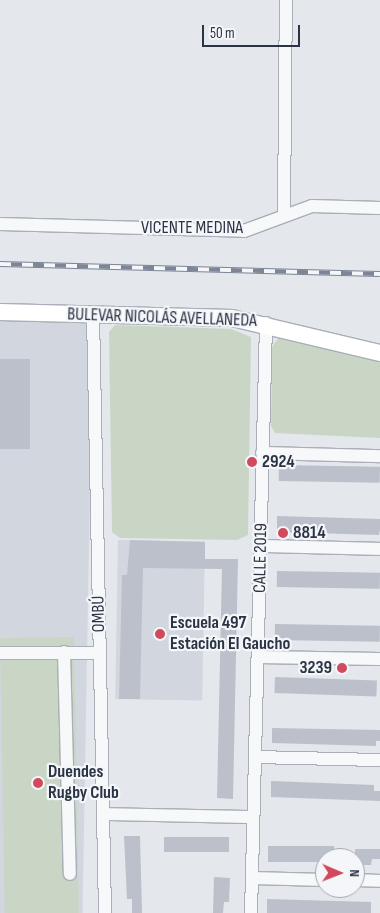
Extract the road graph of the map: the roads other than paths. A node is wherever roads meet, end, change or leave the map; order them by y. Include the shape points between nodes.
1 (286, 0) edge
2 (380, 208) edge
3 (284, 214) junction
4 (0, 224) edge
5 (0, 312) edge
6 (93, 314) junction
7 (266, 323) junction
8 (380, 353) edge
9 (262, 453) junction
10 (380, 456) edge
11 (261, 546) junction
12 (380, 549) edge
13 (0, 652) edge
14 (64, 652) junction
15 (100, 653) junction
16 (258, 657) junction
17 (380, 659) edge
18 (255, 757) junction
19 (380, 760) edge
20 (104, 814) junction
21 (254, 817) junction
22 (70, 874) dead end
23 (252, 878) junction
24 (315, 880) edge
25 (365, 880) edge
26 (380, 880) edge
27 (105, 913) edge
28 (251, 913) edge

1 - 3 street
2 - 3 street, VICENTE MEDINA via 312,206
3 - 4 street, VICENTE MEDINA via 244,231
5 - 6 main road, BULEVAR NICOLÁS AVELLANEDA
6 - 7 main road, BULEVAR NICOLÁS AVELLANEDA
6 - 15 street, OMBÚ
7 - 8 main road, BULEVAR NICOLÁS AVELLANEDA
7 - 9 street, CALLE 2019
9 - 10 street
9 - 11 street, CALLE 2019
11 - 12 street
11 - 16 street, CALLE 2019
13 - 14 street
14 - 15 street
14 - 22 street
15 - 20 street, OMBÚ
16 - 17 street
16 - 18 street, CALLE 2019
18 - 19 street
18 - 21 street, CALLE 2019
20 - 21 street
20 - 27 street, OMBÚ
21 - 23 street, CALLE 2019
23 - 24 street
23 - 28 street, CALLE 2019
25 - 26 street

